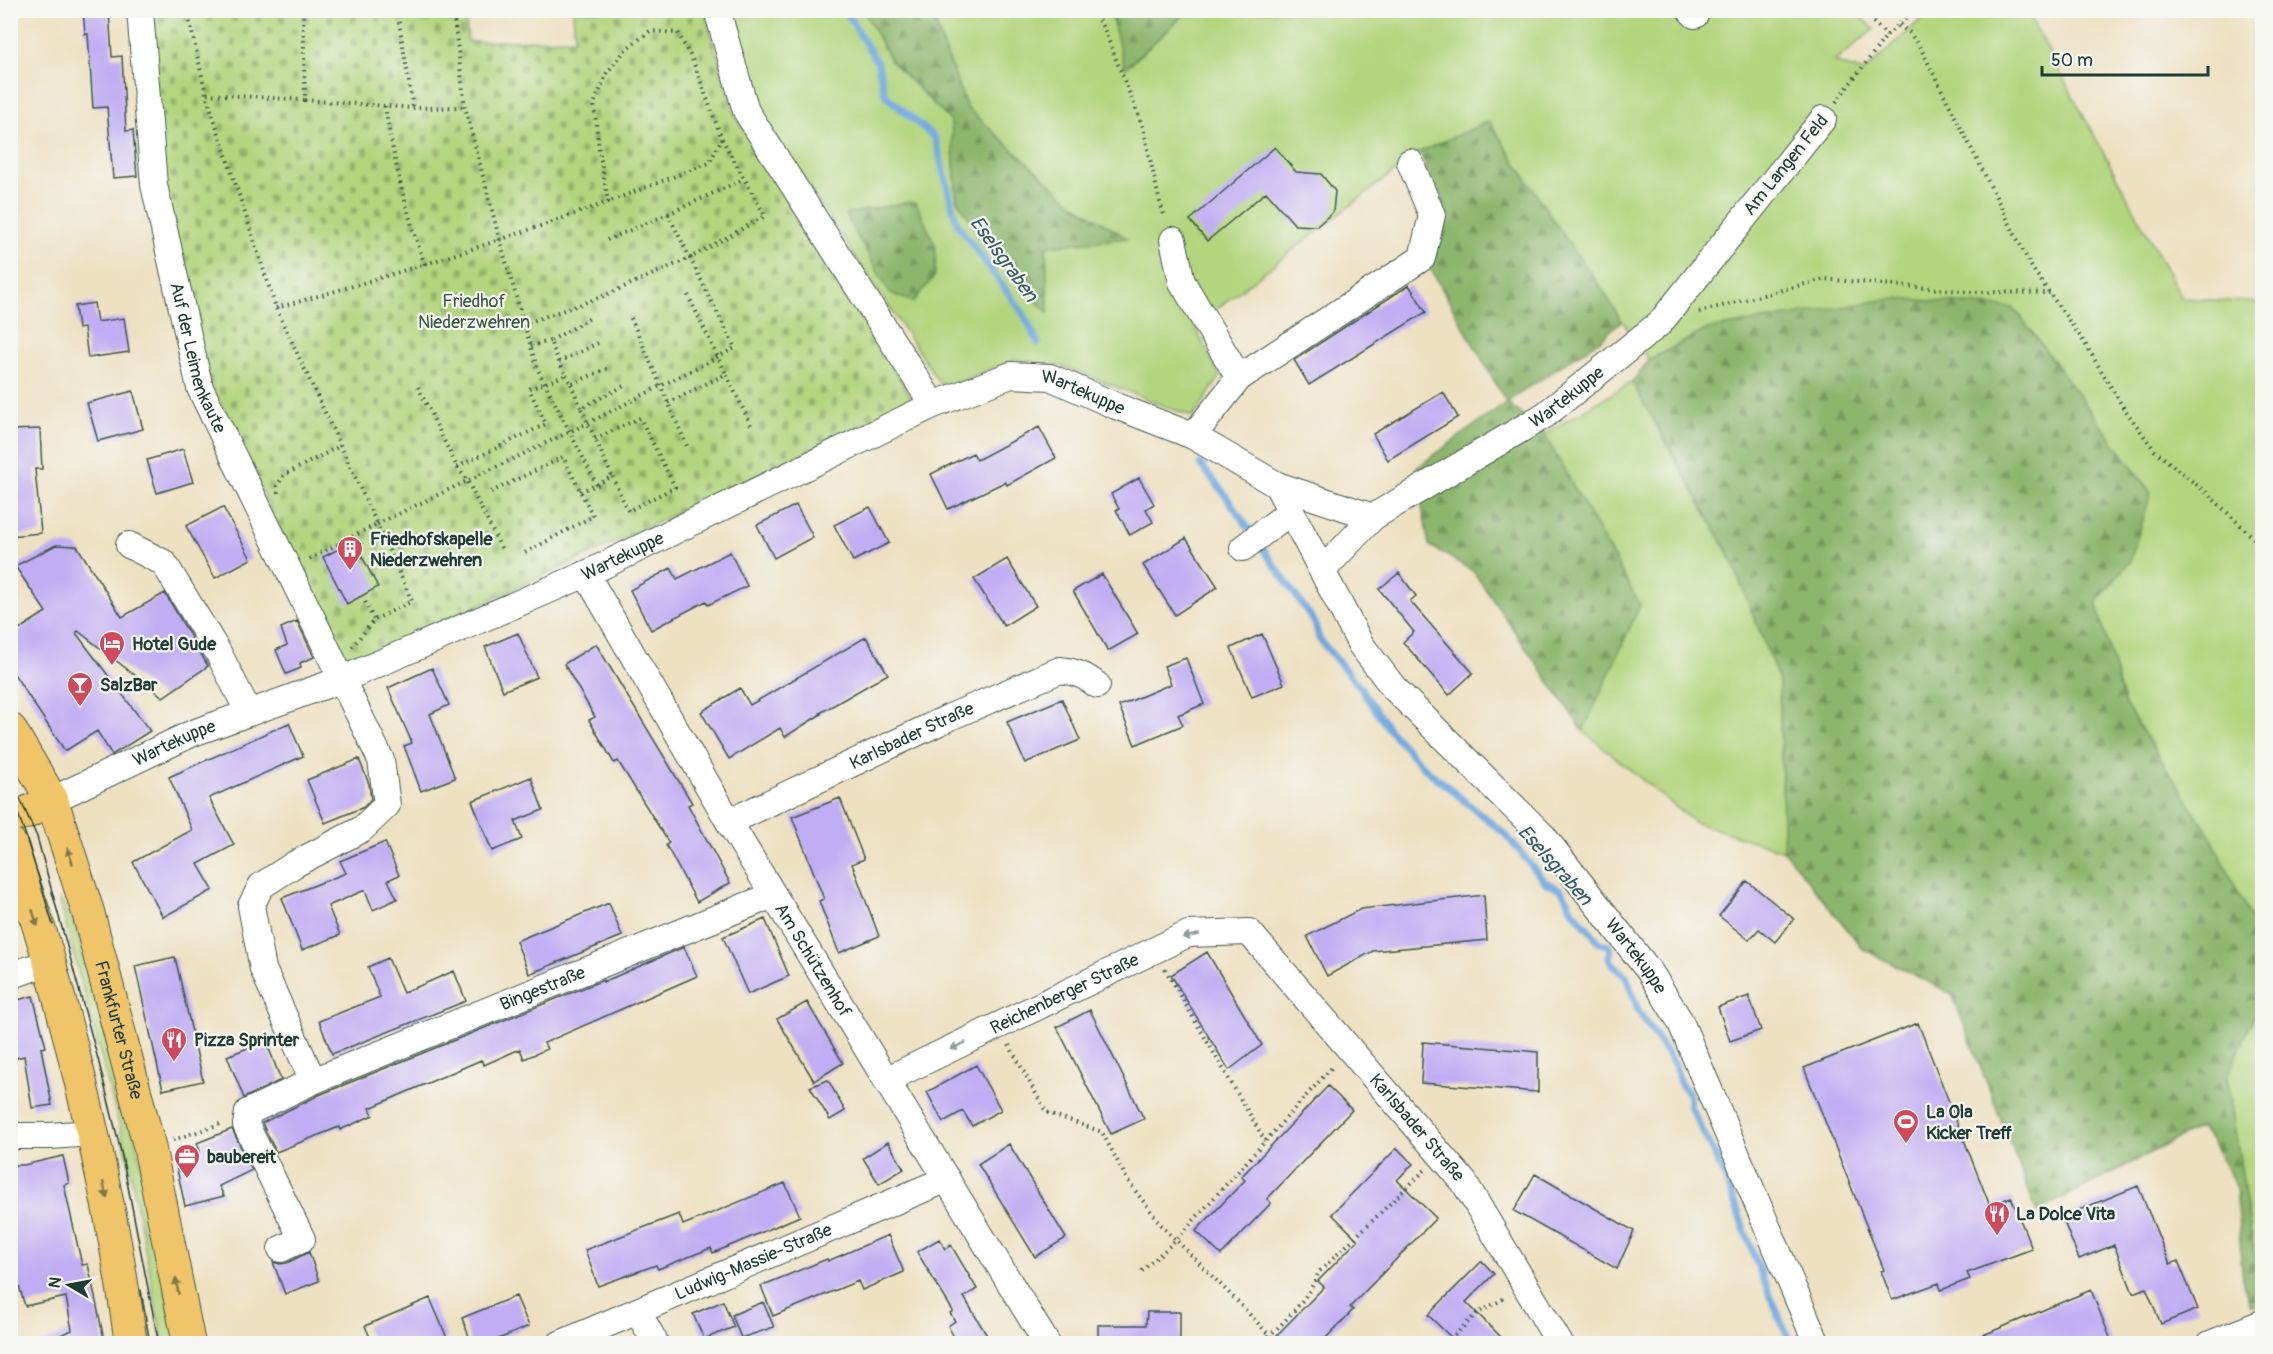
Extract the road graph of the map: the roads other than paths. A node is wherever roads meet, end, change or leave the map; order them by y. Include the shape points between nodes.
1 (140, 10) edge
2 (717, 10) edge
3 (1823, 119) road end
4 (1410, 162) dead end
5 (1173, 240) road end
6 (1660, 323) joint
7 (1239, 378) junction
8 (933, 405) junction
9 (1193, 436) junction
10 (1277, 485) junction
11 (1291, 511) junction
12 (1373, 517) junction
13 (1252, 541) dead end
14 (129, 545) dead end
15 (1323, 570) junction
16 (586, 574) junction
17 (343, 679) junction
18 (1097, 685) dead end
19 (249, 713) junction
20 (10, 729) edge
21 (52, 800) junction
22 (10, 815) edge
23 (729, 822) junction
24 (10, 843) edge
25 (773, 895) junction
26 (1249, 932) joint
27 (49, 962) junction
28 (10, 976) edge
29 (888, 1080) junction
30 (313, 1081) junction
31 (92, 1133) junction
32 (10, 1136) edge
33 (947, 1179) junction
34 (281, 1249) dead end
35 (638, 1312) junction
36 (2262, 1323) edge
37 (131, 1344) edge
38 (189, 1344) edge
39 (560, 1344) edge
40 (656, 1344) edge
41 (1047, 1344) edge
42 (1560, 1344) edge
43 (1816, 1344) edge
44 (2210, 1344) edge

1 - 17 street, Auf der Leimenkaute via 154,185 200,388 300,559
2 - 8 street via 746,111
3 - 6 street, Am Langen Feld
4 - 7 street via 1432,215 1422,258
5 - 7 street via 1182,282
6 - 12 street, Wartekuppe via 1545,415
7 - 9 street
8 - 9 street, Wartekuppe via 1011,375 1050,377
8 - 16 street, Wartekuppe
9 - 10 street, Wartekuppe
10 - 11 street, Wartekuppe
10 - 12 street, Wartekuppe
11 - 13 street
11 - 15 street, Wartekuppe
12 - 15 street, Wartekuppe
14 - 19 street via 165,563
15 - 43 street, Wartekuppe via 1361,645 1394,688 1543,836 1650,972 1680,1021
16 - 17 street, Wartekuppe
16 - 23 street, Am Schützenhof
17 - 19 street, Wartekuppe
17 - 30 street, Auf der Leimenkaute via 381,760 387,805 362,829 261,886 250,906 263,969
18 - 23 street, Karlsbader Straße via 1085,675 1059,670
19 - 21 street, Wartekuppe via 193,733
20 - 21 main road, Frankfurter Straße
21 - 22 main road via 26,813
38 -> 21 main road, Frankfurter Straße via 149,1145 88,912
23 - 25 street, Am Schützenhof
24 -> 27 main road
25 - 29 street, Am Schützenhof
25 - 30 street, Bingestraße
26 -> 29 street, Reichenberger Straße via 1188,934
26 - 42 street, Karlsbader Straße via 1464,1182
27 - 28 street
27 - 31 main road
29 - 33 street, Am Schützenhof
30 - 34 street, Bingestraße via 248,1112 246,1125 302,1239
31 - 32 street
31 -> 37 main road via 111,1212
33 - 35 street, Ludwig-Massie-Straße
33 - 41 street, Am Schützenhof
35 - 39 street, Ludwig-Massie-Straße
35 - 40 street
36 - 44 street

